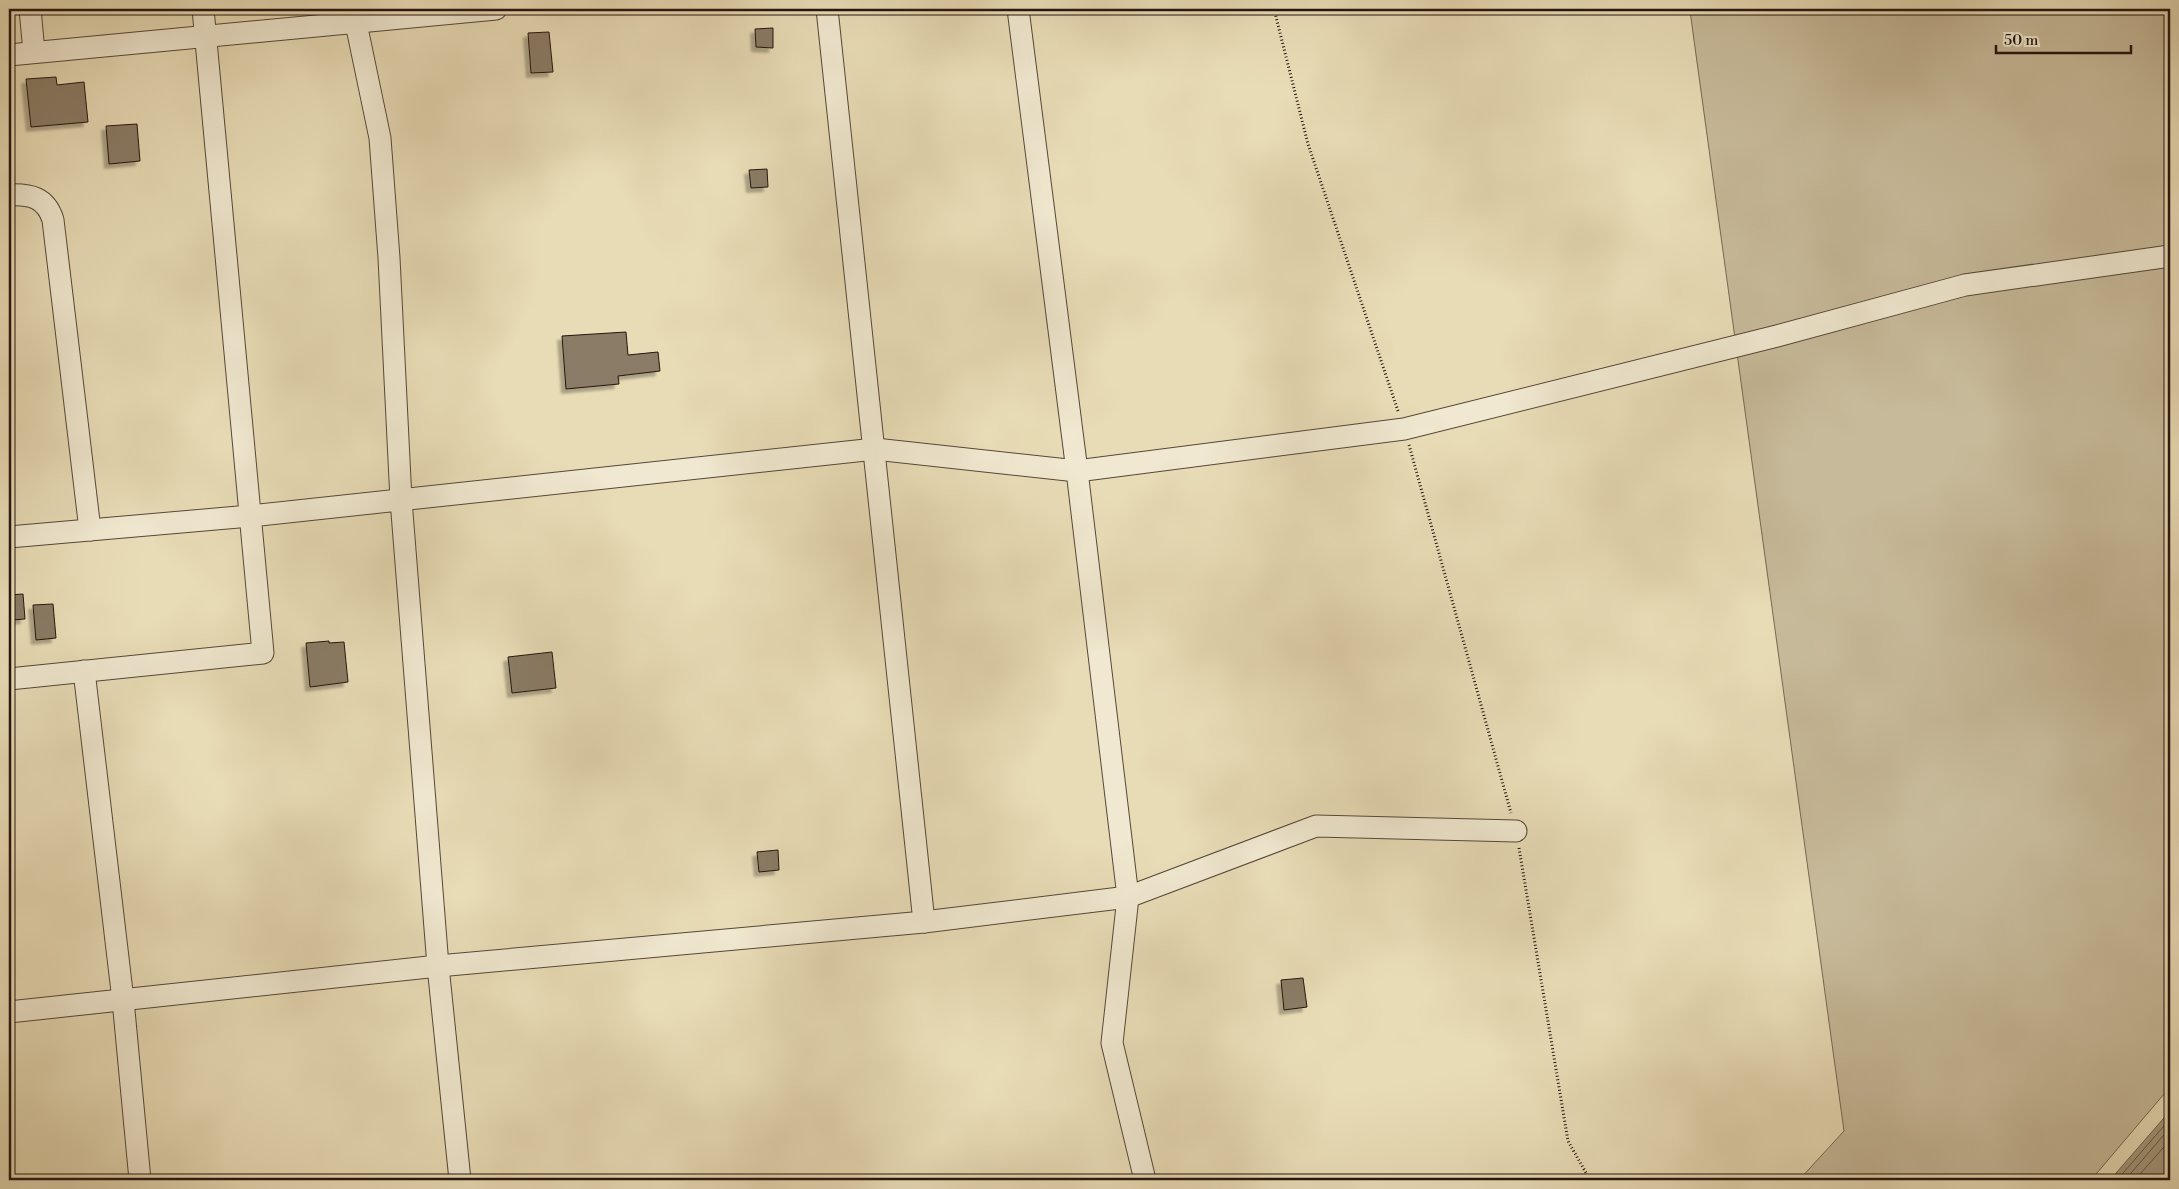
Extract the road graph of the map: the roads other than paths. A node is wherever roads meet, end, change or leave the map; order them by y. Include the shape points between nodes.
1 (30, 9) edge
2 (203, 9) edge
3 (496, 9) edge
4 (826, 9) edge
5 (1018, 9) edge
6 (354, 15) edge
7 (205, 36) junction
8 (34, 52) junction
9 (9, 55) edge
10 (9, 195) edge
11 (2170, 256) edge
12 (874, 448) junction
13 (1077, 471) junction
14 (401, 500) junction
15 (250, 516) junction
16 (90, 530) junction
17 (9, 537) edge
18 (84, 671) junction
19 (9, 679) edge
20 (1516, 831) road end
21 (1128, 897) junction
22 (924, 922) junction
23 (438, 966) junction
24 (123, 1000) junction
25 (9, 1012) edge
26 (140, 1180) edge
27 (460, 1180) edge
28 (1144, 1180) edge

1 - 8 street
2 - 7 street
3 - 6 street
4 - 12 street
5 - 13 street
6 - 7 street
6 - 14 street via 380,138
7 - 8 street
7 - 15 street
8 - 9 street
10 - 16 street via 37,198 48,208 53,220
11 - 13 street via 1965,285 1404,429
12 - 13 street
12 - 14 street
12 - 22 street
13 - 21 street
14 - 15 street
14 - 23 street
15 - 16 street
15 - 18 street via 263,653
16 - 17 street
18 - 19 street
18 - 24 street
20 - 21 street via 1316,826
21 - 22 street
21 - 28 street via 1112,1043
22 - 23 street
23 - 24 street
23 - 27 street
24 - 25 street
24 - 26 street

